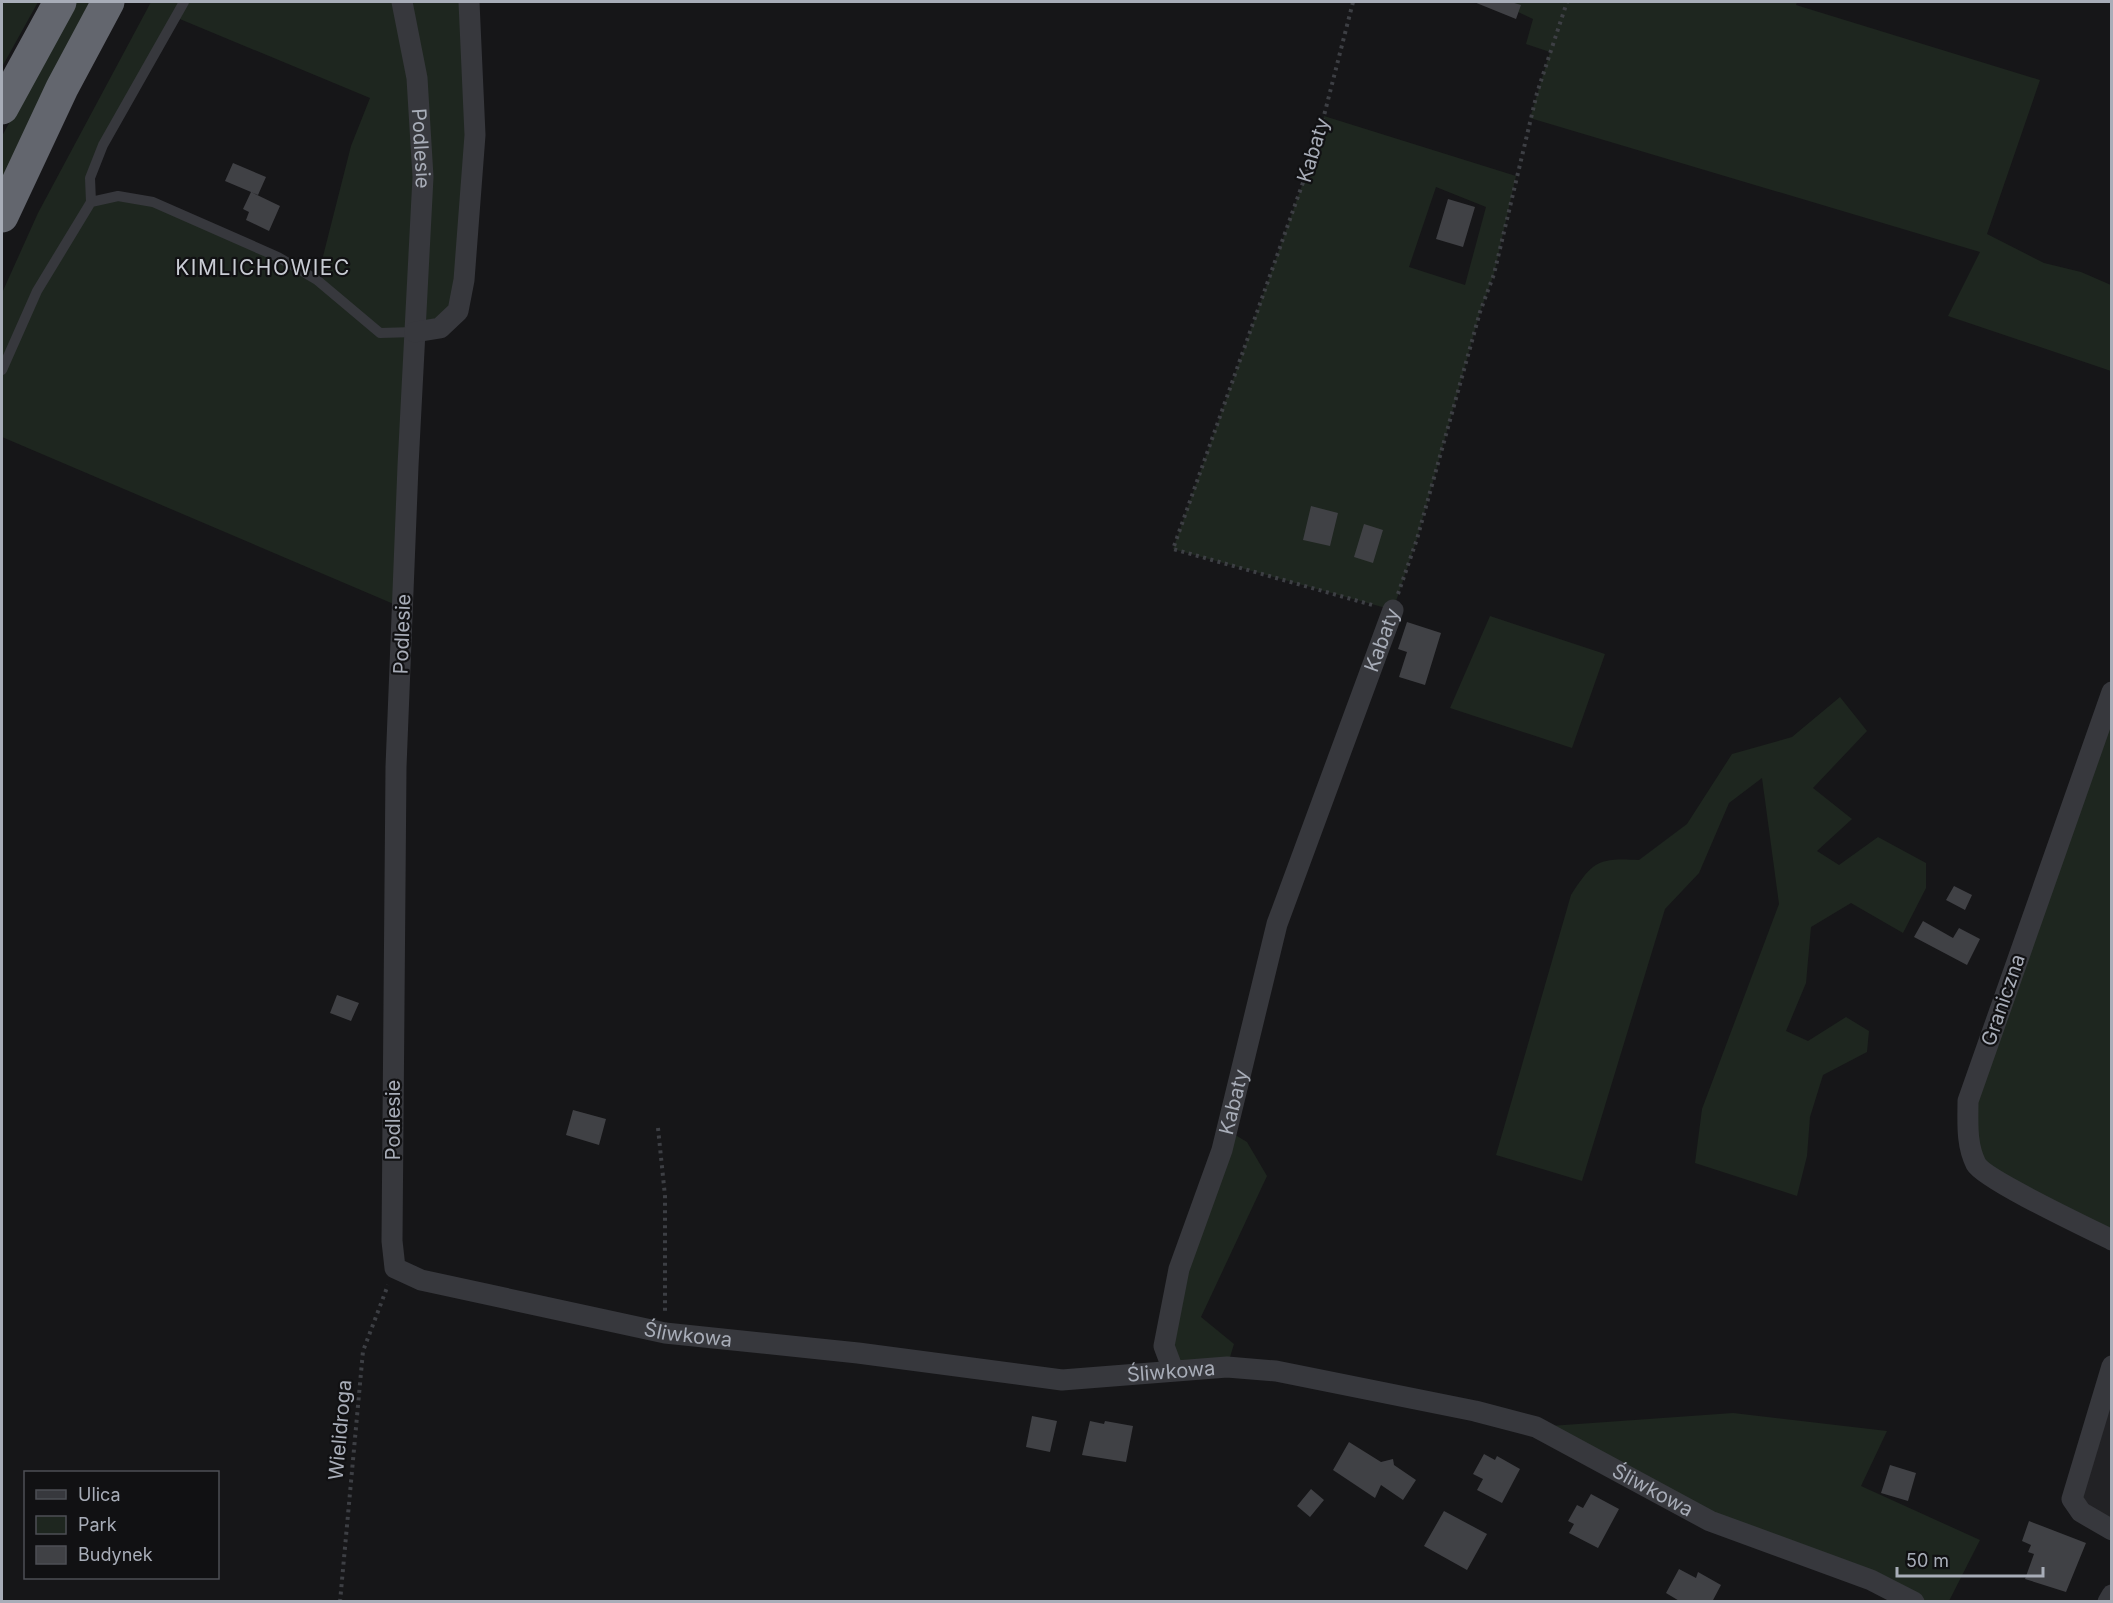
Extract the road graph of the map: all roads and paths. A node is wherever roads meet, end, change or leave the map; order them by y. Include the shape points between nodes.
1 (60, 2) edge
2 (108, 2) edge
3 (184, 2) edge
4 (402, 2) edge
5 (469, 2) edge
6 (1353, 2) edge
7 (1567, 2) edge
8 (2, 108) edge
9 (91, 202) junction
10 (2, 216) edge
11 (415, 332) junction
12 (2, 370) edge
13 (1393, 610) junction
14 (2112, 692) edge
15 (658, 1128) dead end
16 (2112, 1240) edge
17 (395, 1268) junction
18 (665, 1333) junction
19 (2112, 1366) edge
20 (1173, 1370) junction
21 (2112, 1530) edge
22 (2112, 1595) edge
23 (340, 1602) edge
24 (1914, 1602) edge
25 (2108, 1602) edge

1 - 8 highway
2 - 10 highway via 62,88
3 - 9 lane via 103,145 90,178
4 - 11 street, Podlesie via 417,78 423,177
5 - 11 street via 475,135 464,280 458,311 440,328
6 - 13 path, Kabaty via 1317,143 1173,549
7 - 13 path via 1535,101 1494,274
9 - 11 lane via 118,196 153,201 278,257 317,280 380,333
9 - 12 lane via 37,291
11 - 17 street, Podlesie via 396,767 392,1230
13 - 20 street, Kabaty via 1276,924 1222,1150 1179,1269 1164,1346
14 - 16 street, Graniczna via 1968,1101 1968,1138 1977,1166 2007,1186
15 - 18 path via 665,1196
17 - 18 street, Śliwkowa via 421,1280
17 - 23 path, Wielidroga via 363,1351
18 - 20 street, Śliwkowa via 1062,1380
19 - 21 street via 2072,1499 2080,1512
20 - 24 street, Śliwkowa via 1227,1367 1276,1371 1536,1427 1710,1521 1871,1580
22 - 25 street

